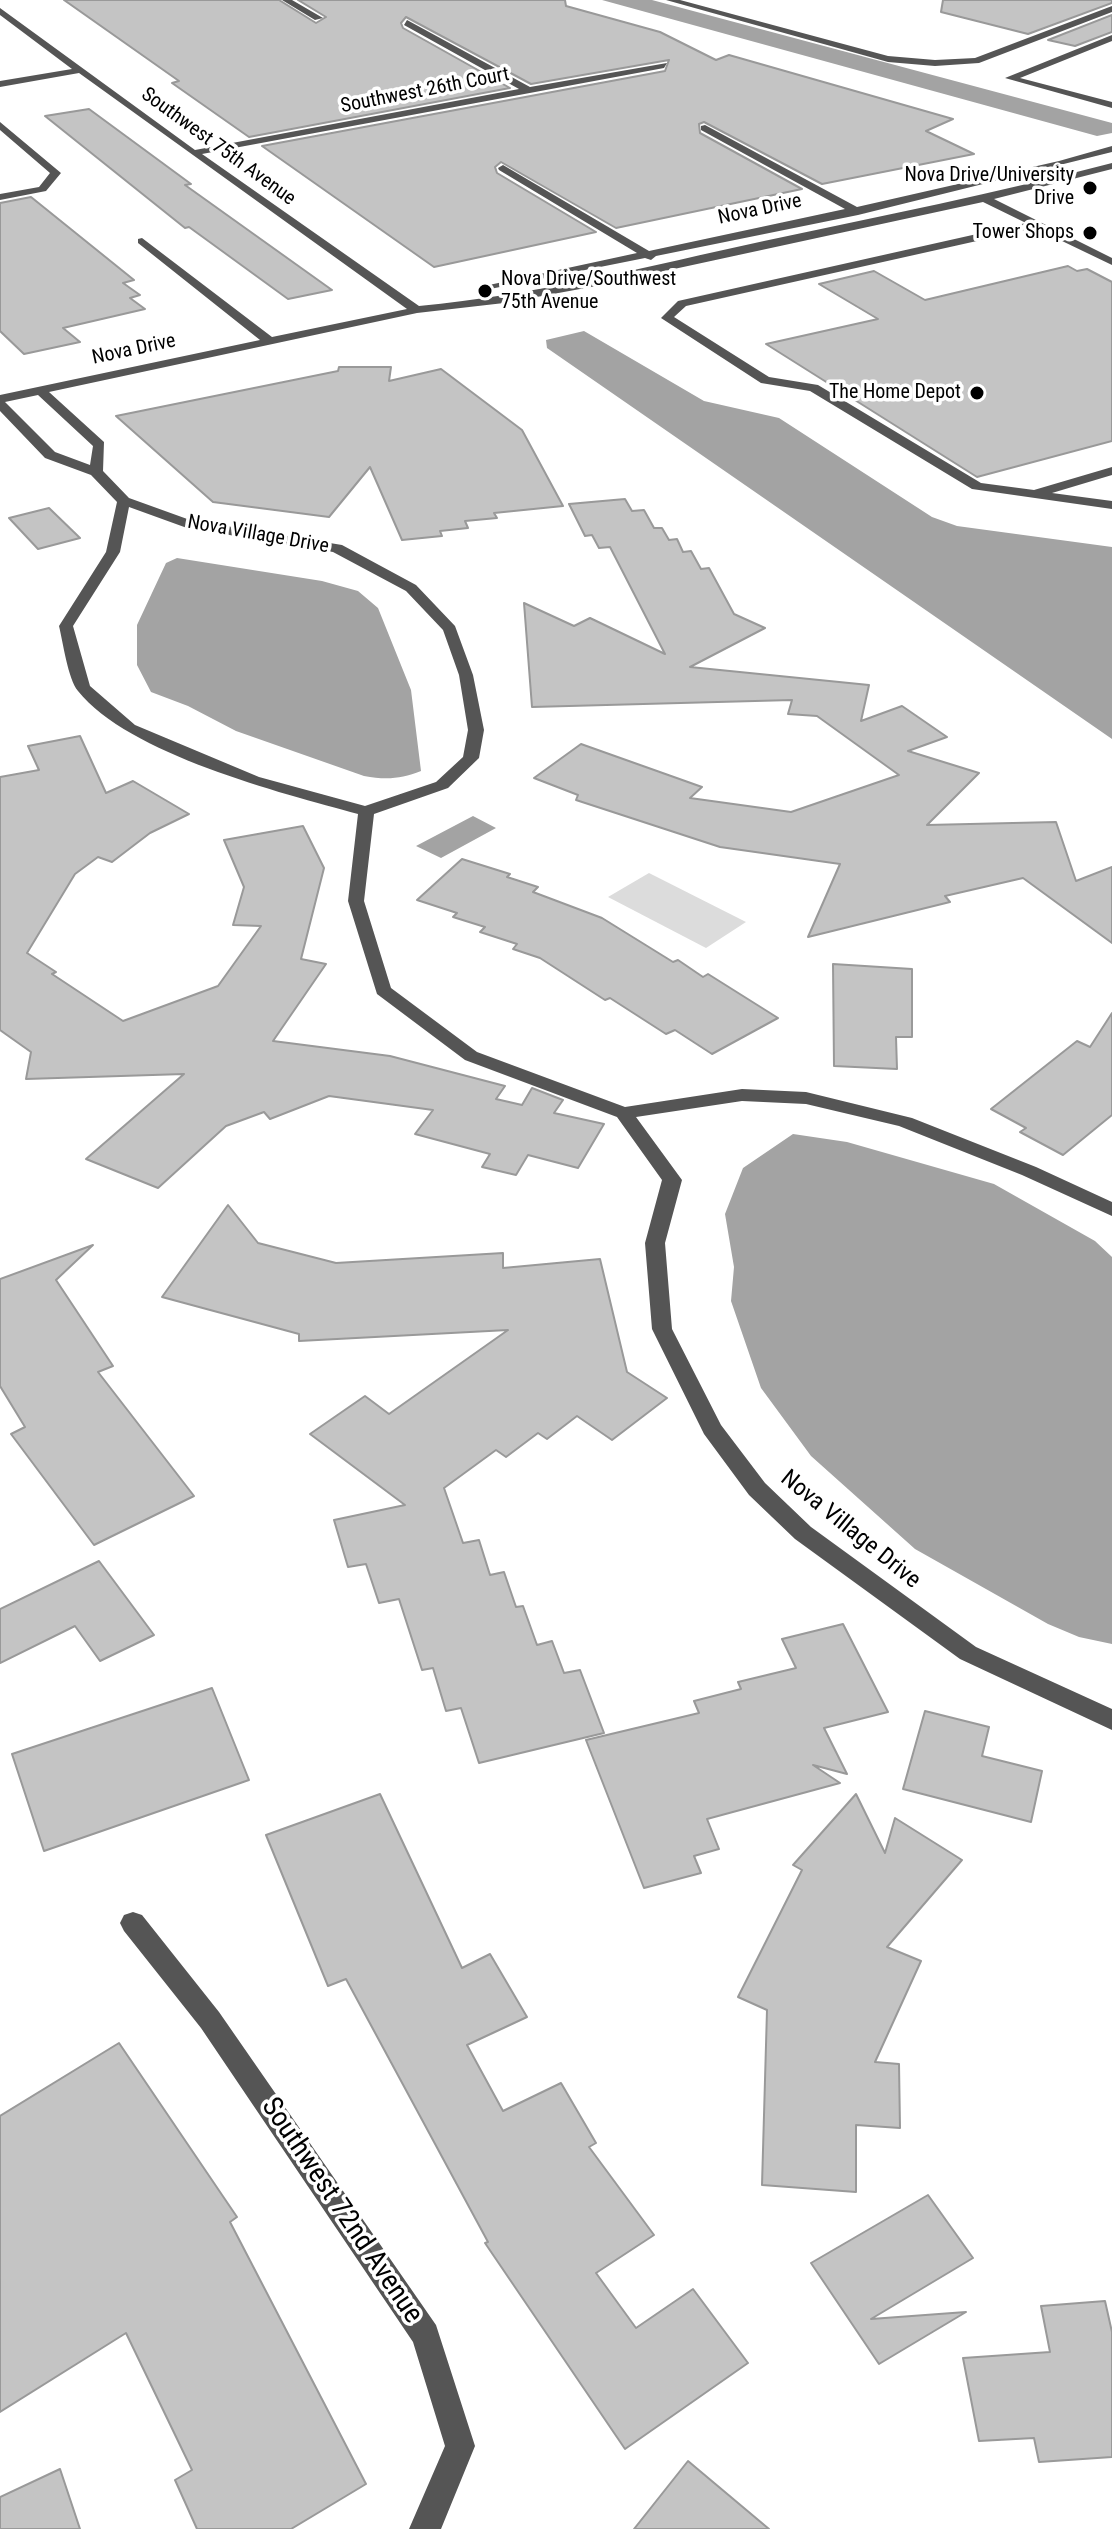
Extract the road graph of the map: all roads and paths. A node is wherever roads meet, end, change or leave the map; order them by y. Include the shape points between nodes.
1 (286, 0) edge
2 (670, 0) edge
3 (1112, 9) edge
4 (0, 11) edge
5 (318, 18) dead end
6 (407, 23) dead end
7 (1112, 38) edge
8 (664, 65) dead end
9 (81, 70) junction
10 (0, 84) edge
11 (528, 90) junction
12 (1112, 92) edge
13 (1093, 100) junction
14 (1112, 105) edge
15 (0, 125) edge
16 (705, 128) dead end
17 (1112, 149) edge
18 (193, 153) junction
19 (1061, 164) junction
20 (1112, 166) edge
21 (503, 168) dead end
22 (0, 197) edge
23 (984, 198) junction
24 (854, 210) junction
25 (913, 213) junction
26 (1019, 216) junction
27 (876, 221) junction
28 (1036, 224) junction
29 (142, 241) dead end
30 (1112, 250) edge
31 (1096, 254) junction
32 (647, 255) junction
33 (1112, 262) edge
34 (666, 266) junction
35 (417, 310) junction
36 (269, 341) junction
37 (40, 390) junction
38 (0, 401) edge
39 (1112, 471) edge
40 (96, 472) junction
41 (1031, 494) junction
42 (124, 501) junction
43 (1112, 505) edge
44 (366, 811) junction
45 (624, 1113) junction
46 (1112, 1210) edge
47 (1112, 1720) edge
48 (133, 1923) dead end
49 (425, 2529) edge

1 - 5 street
2 - 3 street via 888,59 935,63 976,61
4 - 9 street, Southwest 75th Avenue
6 - 11 street
7 - 13 street via 1010,78
8 - 11 street, Southwest 26th Court
9 - 10 street
9 - 18 street, Southwest 75th Avenue
11 - 18 street, Southwest 26th Court
12 - 13 street
13 - 14 street
15 - 22 street via 56,173 42,189
16 - 24 street
17 - 19 street, Nova Drive
18 - 35 street, Southwest 75th Avenue
19 - 23 street via 1005,183
19 - 24 street, Nova Drive
20 - 23 street, Nova Drive
21 - 32 street
23 - 25 street, Nova Drive
23 - 26 street
24 - 27 street
24 - 32 street, Nova Drive
25 - 26 street via 984,211
25 - 27 street, Nova Drive
26 - 28 street
27 - 34 street, Nova Drive
28 - 31 street
28 - 41 street via 682,303 667,318 765,380 814,388 977,486
29 - 36 street
30 - 31 street
31 - 33 street
32 - 34 street
32 - 35 street, Nova Drive via 449,296
34 - 35 street, Nova Drive via 464,306
35 - 36 street, Nova Drive
36 - 37 street, Nova Drive
37 - 38 street, Nova Drive
37 - 40 street via 99,445
38 - 40 street, Nova Village Drive via 50,455
39 - 41 street
40 - 42 street, Nova Village Drive
41 - 43 street
42 - 44 street via 113,552 66,626 83,688 130,728 253,780
42 - 44 street, Nova Village Drive via 187,524 337,548 411,588 450,629 466,675 476,730 471,758 442,785
44 - 45 street via 356,901 383,990 471,1056
45 - 46 street via 742,1095 806,1098 905,1122
45 - 47 street, Nova Village Drive via 672,1180 655,1243 662,1329 712,1429 757,1489 803,1533 968,1653
48 - 49 street, Southwest 72nd Avenue via 210,2020 426,2335 460,2446

